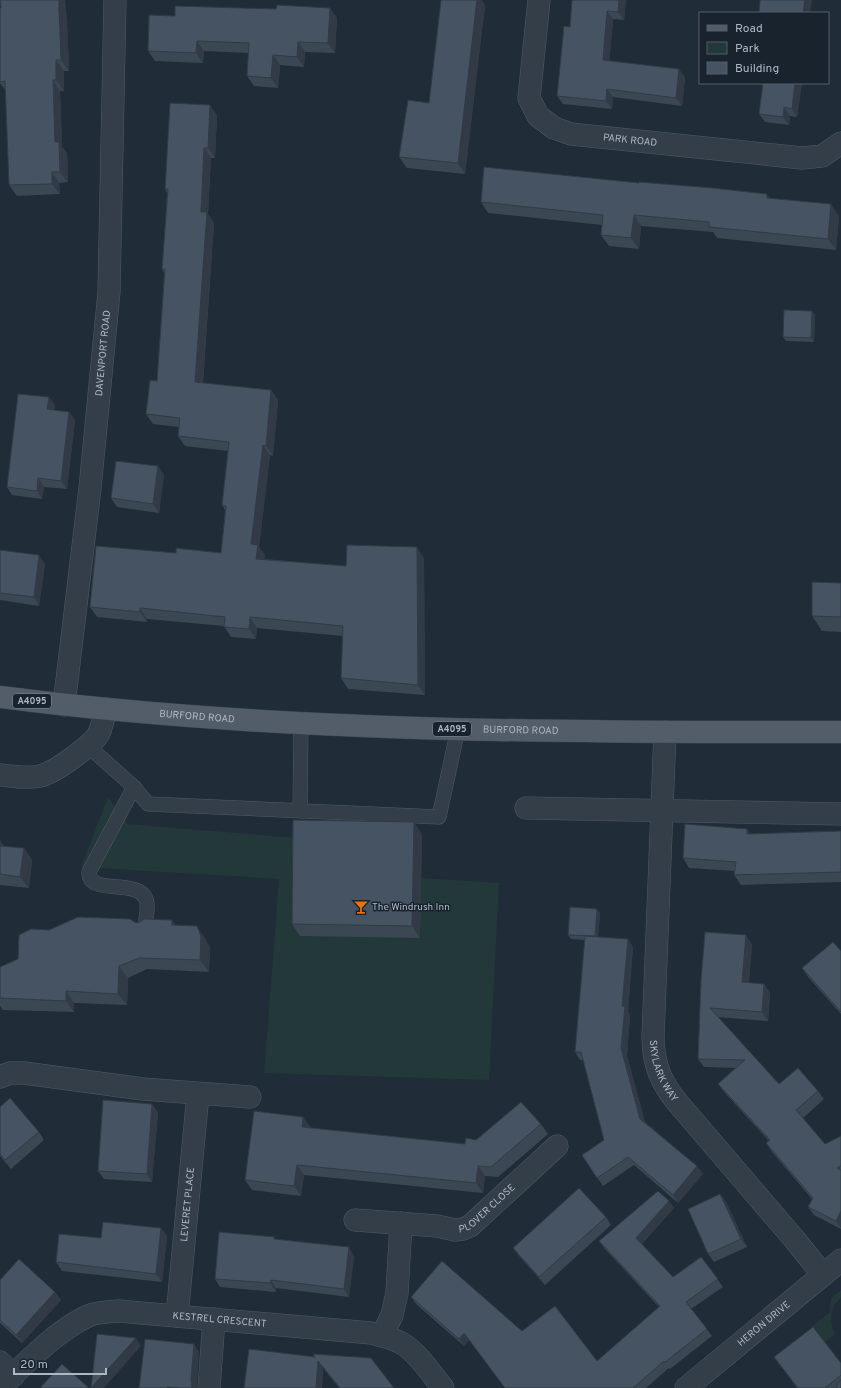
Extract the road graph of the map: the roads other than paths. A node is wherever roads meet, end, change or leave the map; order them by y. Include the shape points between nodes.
1 (115, 0) edge
2 (539, 0) edge
3 (841, 143) edge
4 (0, 697) edge
5 (64, 705) junction
6 (106, 709) junction
7 (301, 724) junction
8 (458, 729) junction
9 (665, 732) junction
10 (841, 732) edge
11 (88, 746) junction
12 (0, 775) edge
13 (134, 787) junction
14 (526, 808) dead end
15 (300, 811) junction
16 (663, 812) junction
17 (841, 814) edge
18 (145, 926) edge
19 (0, 1077) edge
20 (198, 1094) junction
21 (250, 1097) dead end
22 (557, 1146) dead end
23 (354, 1220) dead end
24 (400, 1223) junction
25 (841, 1260) edge
26 (823, 1275) junction
27 (177, 1316) junction
28 (214, 1319) junction
29 (382, 1336) junction
30 (4, 1375) edge
31 (209, 1388) edge
32 (443, 1388) edge
33 (686, 1388) edge

1 - 5 street, DAVENPORT ROAD via 110,292
2 - 3 street, PARK ROAD via 529,98 538,116 554,128 571,134 802,158 822,156
4 - 5 main road, BURFORD ROAD / A4095
5 - 6 main road, BURFORD ROAD / A4095
6 - 7 main road, BURFORD ROAD / A4095
6 - 11 street via 99,734
7 - 8 main road, BURFORD ROAD / A4095
7 - 15 lane
8 - 9 main road, BURFORD ROAD / A4095
8 - 15 lane via 439,817
9 - 10 main road, BURFORD ROAD / A4095
9 - 16 street, SKYLARK WAY
11 - 12 street via 56,769 41,776 25,778
11 - 13 lane
13 - 15 lane via 148,804
13 - 18 lane via 89,876 100,885 133,889 143,895 147,903
14 - 16 street
16 - 17 street
16 - 26 street, SKYLARK WAY via 653,1036 657,1069 677,1102
19 - 20 street via 10,1073 24,1074
20 - 21 street
20 - 27 street, LEVERET PLACE
22 - 24 street, PLOVER CLOSE via 464,1230
23 - 24 street, PLOVER CLOSE
24 - 29 street via 396,1298 392,1315
25 - 26 street, HERON DRIVE
26 - 33 street, HERON DRIVE
27 - 28 street, KESTREL CRESCENT
27 - 30 street, KESTREL CRESCENT via 118,1311 88,1315
28 - 29 street, KESTREL CRESCENT via 357,1331
28 - 31 street
29 - 32 street, KESTREL CRESCENT via 405,1345

